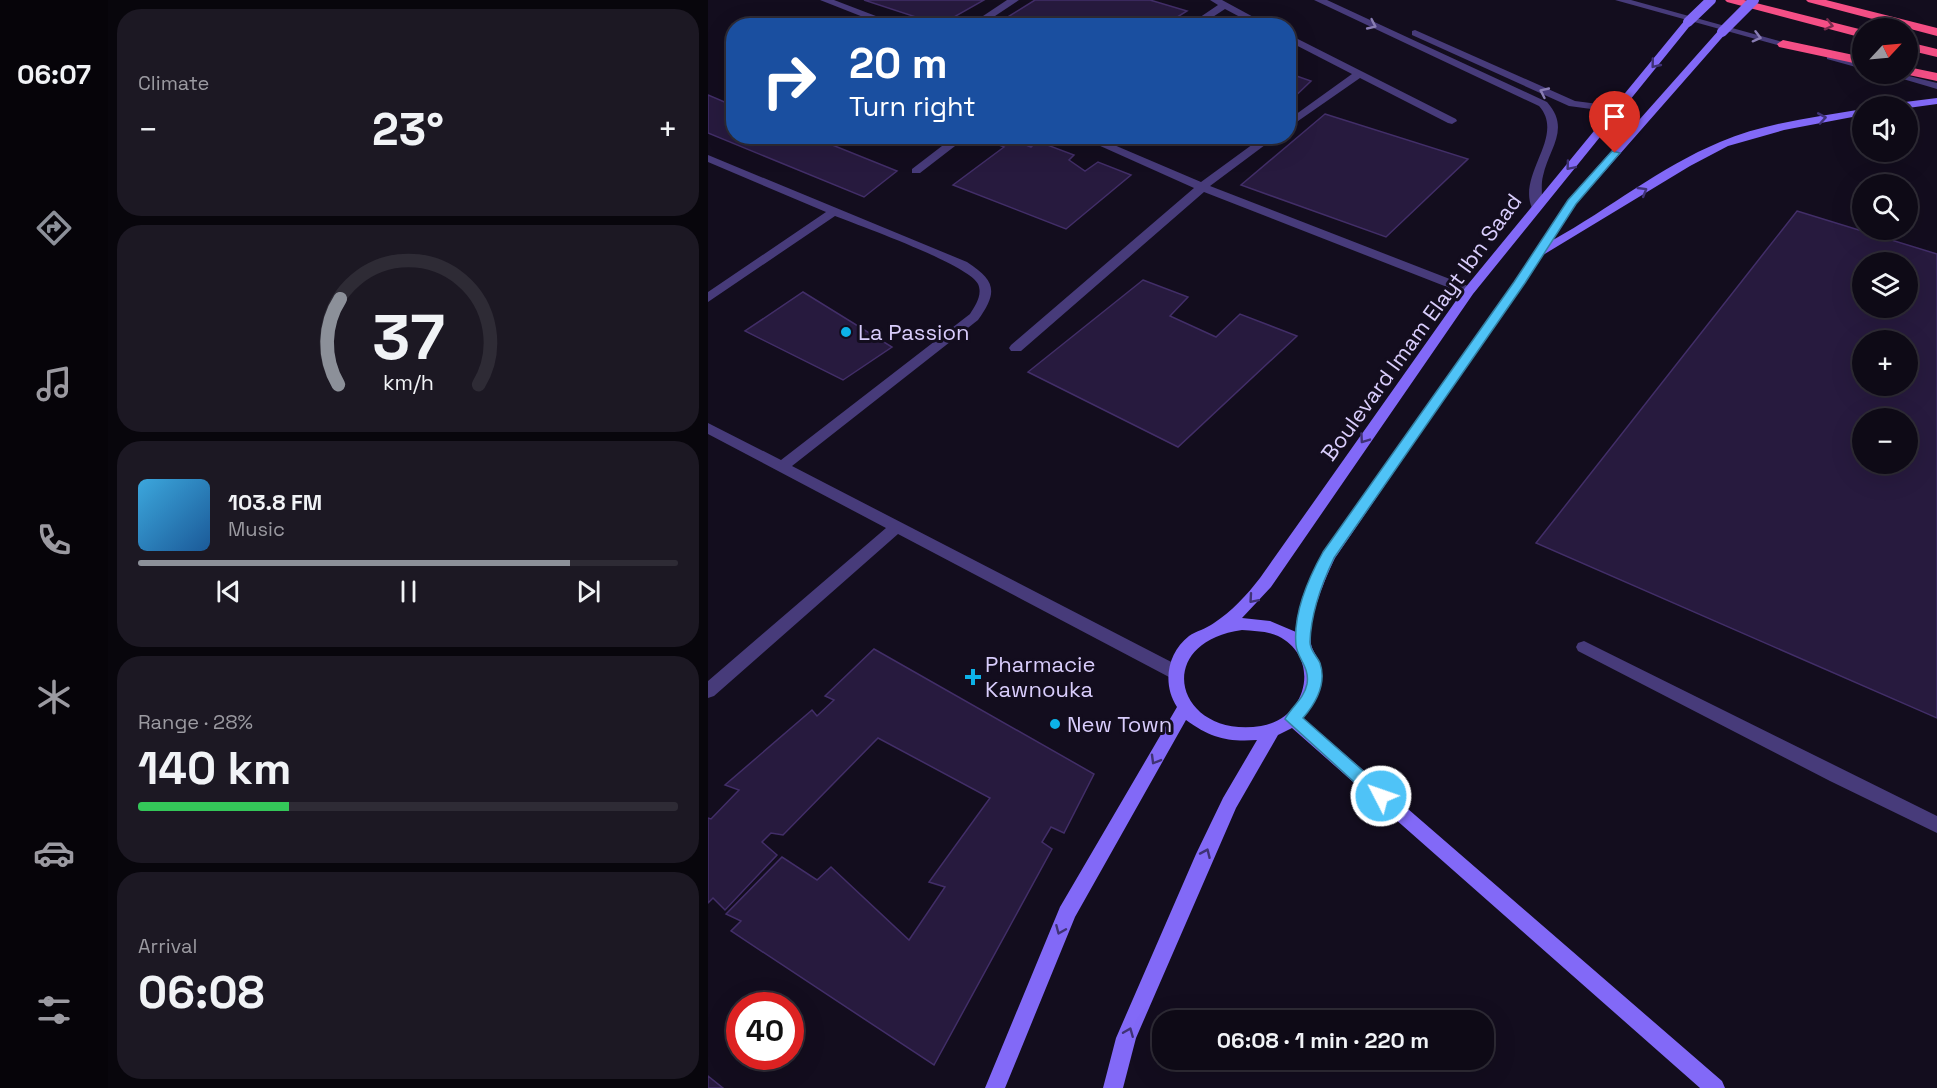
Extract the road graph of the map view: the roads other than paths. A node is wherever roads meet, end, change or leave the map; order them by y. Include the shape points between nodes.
1 (825, 0) edge
2 (1014, 0) edge
3 (1215, 0) edge
4 (1319, 0) edge
5 (1343, 0) edge
6 (1620, 0) edge
7 (1711, 0) edge
8 (1731, 0) edge
9 (1754, 0) edge
10 (1812, 0) edge
11 (1225, 5) junction
12 (1872, 15) junction
13 (875, 18) edge
14 (986, 18) edge
15 (1205, 18) edge
16 (1250, 18) edge
17 (1937, 25) edge
18 (1852, 31) edge
19 (1937, 32) edge
20 (1296, 42) edge
21 (1783, 44) joint
22 (1918, 48) edge
23 (1937, 53) edge
24 (1852, 60) edge
25 (1918, 73) edge
26 (1359, 74) junction
27 (1937, 77) edge
28 (1918, 81) edge
29 (1937, 86) edge
30 (1937, 101) edge
31 (1918, 103) edge
32 (1621, 105) junction
33 (1918, 108) edge
34 (1937, 109) edge
35 (1852, 114) edge
36 (1296, 119) edge
37 (1452, 121) dead end
38 (952, 144) edge
39 (1102, 144) edge
40 (1261, 144) edge
41 (708, 158) edge
42 (916, 171) dead end
43 (1202, 187) junction
44 (1536, 206) junction
45 (833, 212) junction
46 (1538, 253) junction
47 (1468, 291) junction
48 (708, 298) edge
49 (1016, 348) dead end
50 (708, 428) edge
51 (782, 466) junction
52 (898, 526) junction
53 (1219, 628) junction
54 (1303, 647) junction
55 (1584, 647) dead end
56 (1175, 672) junction
57 (708, 691) edge
58 (1184, 710) junction
59 (1293, 719) junction
60 (1272, 730) junction
61 (1937, 825) edge
62 (996, 1088) edge
63 (1113, 1088) edge
64 (1715, 1088) edge

1 - 13 street
2 - 14 street
3 - 11 street
4 -> 44 street via 1551,110 1554,117 1549,148 1538,173
32 -> 5 street via 1573,105
6 -> 21 street
7 -> 32 street, Boulevard Imam Elayt Ibn Saad, bridge via 1688,22
8 -> 18 highway
9 - 46 street, bridge via 1572,202
10 - 12 highway
11 - 15 street
11 - 16 street
12 - 17 highway
12 - 19 highway
20 - 26 street
21 - 24 highway
22 - 23 highway
25 - 27 highway
26 - 36 street
26 - 37 street
28 - 29 street
30 - 31 street
32 -> 44 street, Boulevard Imam Elayt Ibn Saad
33 - 34 street
46 -> 35 street via 1708,151 1815,119
38 - 42 street
39 - 43 street
40 - 43 street
41 - 45 street
43 - 47 street
43 - 49 street
44 - 47 street, Boulevard Imam Elayt Ibn Saad
45 - 48 street
45 - 51 street via 963,265 979,275 987,296 974,317
46 - 54 street via 1328,556 1305,615
47 -> 53 street, Boulevard Imam Elayt Ibn Saad via 1271,576 1249,604
50 - 51 street
51 - 52 street
52 - 56 street
52 - 57 street
53 - 54 street via 1265,626 1286,633
53 - 56 street via 1199,638 1184,654
54 - 59 street via 1313,664 1314,683 1308,702
55 - 61 street
56 - 58 street via 1176,691
58 - 60 street via 1200,724 1223,734 1247,736
58 -> 62 street via 1067,913
59 - 60 street
59 - 64 street
63 -> 60 street via 1126,1038 1205,854 1229,803

